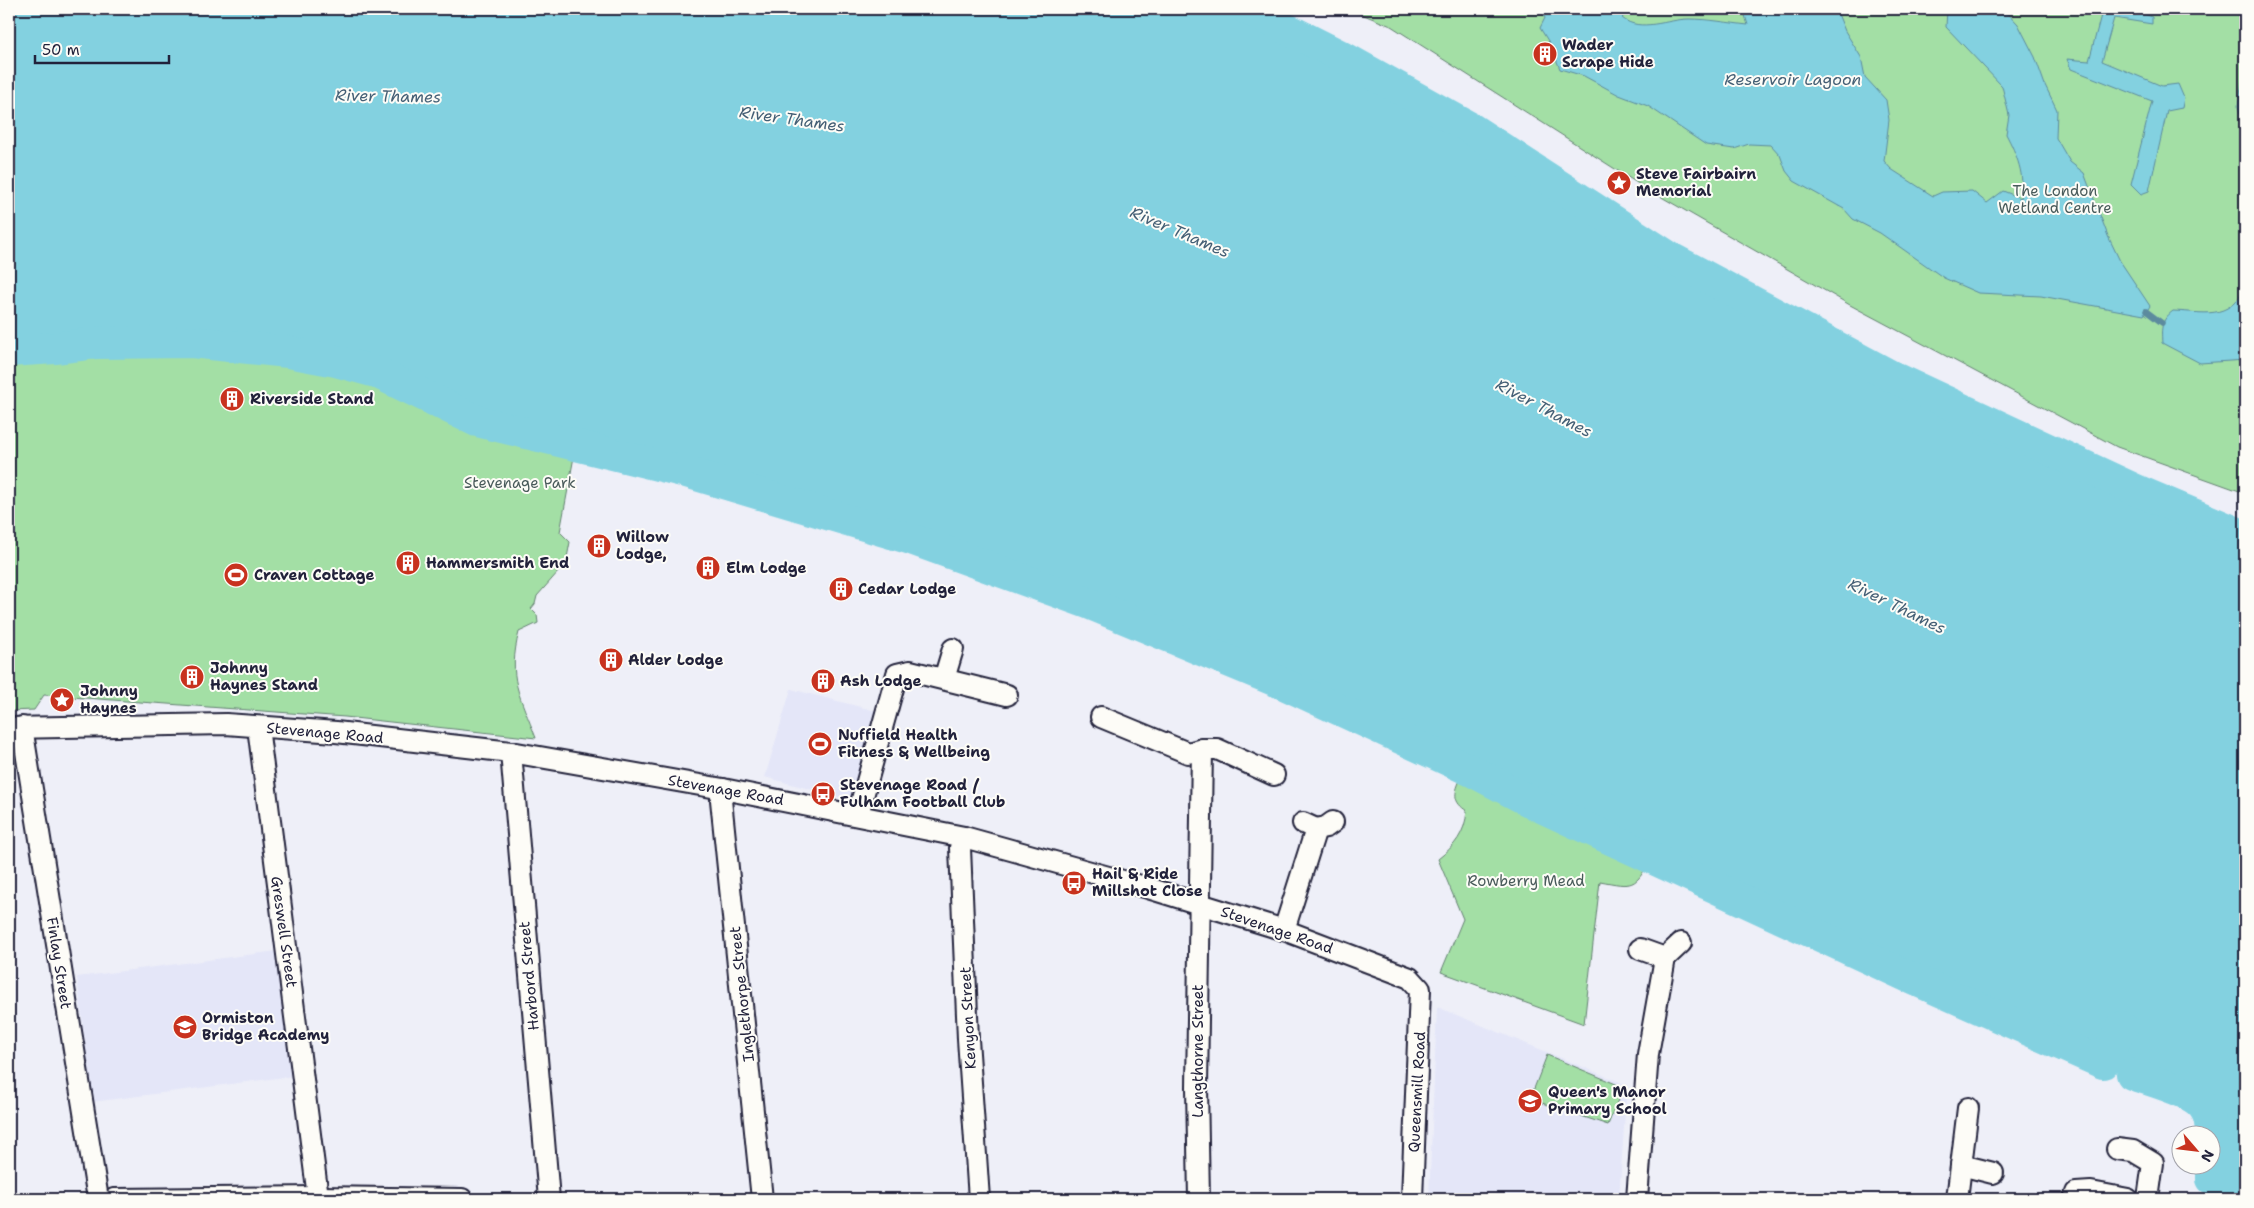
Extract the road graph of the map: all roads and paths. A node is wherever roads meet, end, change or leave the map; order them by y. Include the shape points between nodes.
1 (953, 649) dead end
2 (944, 679) junction
3 (1007, 695) dead end
4 (1101, 717) dead end
5 (15, 727) edge
6 (258, 727) junction
7 (1202, 748) junction
8 (511, 752) junction
9 (1274, 775) dead end
10 (723, 789) junction
11 (858, 814) junction
12 (1317, 825) dead end
13 (964, 837) junction
14 (1199, 903) junction
15 (1284, 930) junction
16 (1681, 943) dead end
17 (1640, 949) dead end
18 (1665, 958) junction
19 (1418, 985) joint
20 (1968, 1108) dead end
21 (2117, 1149) dead end
22 (1961, 1165) junction
23 (1993, 1173) dead end
24 (318, 1196) junction
25 (98, 1199) edge
26 (114, 1199) edge
27 (462, 1199) edge
28 (549, 1199) edge
29 (762, 1199) edge
30 (979, 1199) edge
31 (1198, 1199) edge
32 (1412, 1199) edge
33 (1637, 1199) edge
34 (1956, 1199) edge
35 (2074, 1199) edge
36 (2128, 1199) edge
37 (2148, 1199) edge

1 - 2 street
2 - 3 street
2 - 11 street via 910,671 896,674
4 - 7 street via 1188,753
5 - 6 street, Stevenage Road via 226,724
5 - 25 street, Finlay Street
6 - 8 street, Stevenage Road via 336,732
6 - 24 street, Greswell Street
7 - 9 street via 1217,749
7 - 14 street, Langthorne Street
8 - 10 street, Stevenage Road
8 - 28 street, Harbord Street
10 - 11 street, Stevenage Road
10 - 29 street, Inglethorpe Street via 721,800
11 - 13 street, Stevenage Road
12 - 15 street
13 - 14 street, Stevenage Road
13 - 30 street, Kenyon Street via 960,848
14 - 15 street, Stevenage Road
14 - 31 street, Langthorne Street
15 - 19 street, Stevenage Road via 1410,978
16 - 18 street
17 - 18 street
18 - 33 street via 1646,1069
19 - 32 street, Queensmill Road via 1421,1000
20 - 22 street
21 - 37 street via 2133,1151 2152,1163
22 - 23 street
22 - 34 street
24 - 26 street
24 - 27 street
35 - 36 street via 2076,1193 2091,1192

